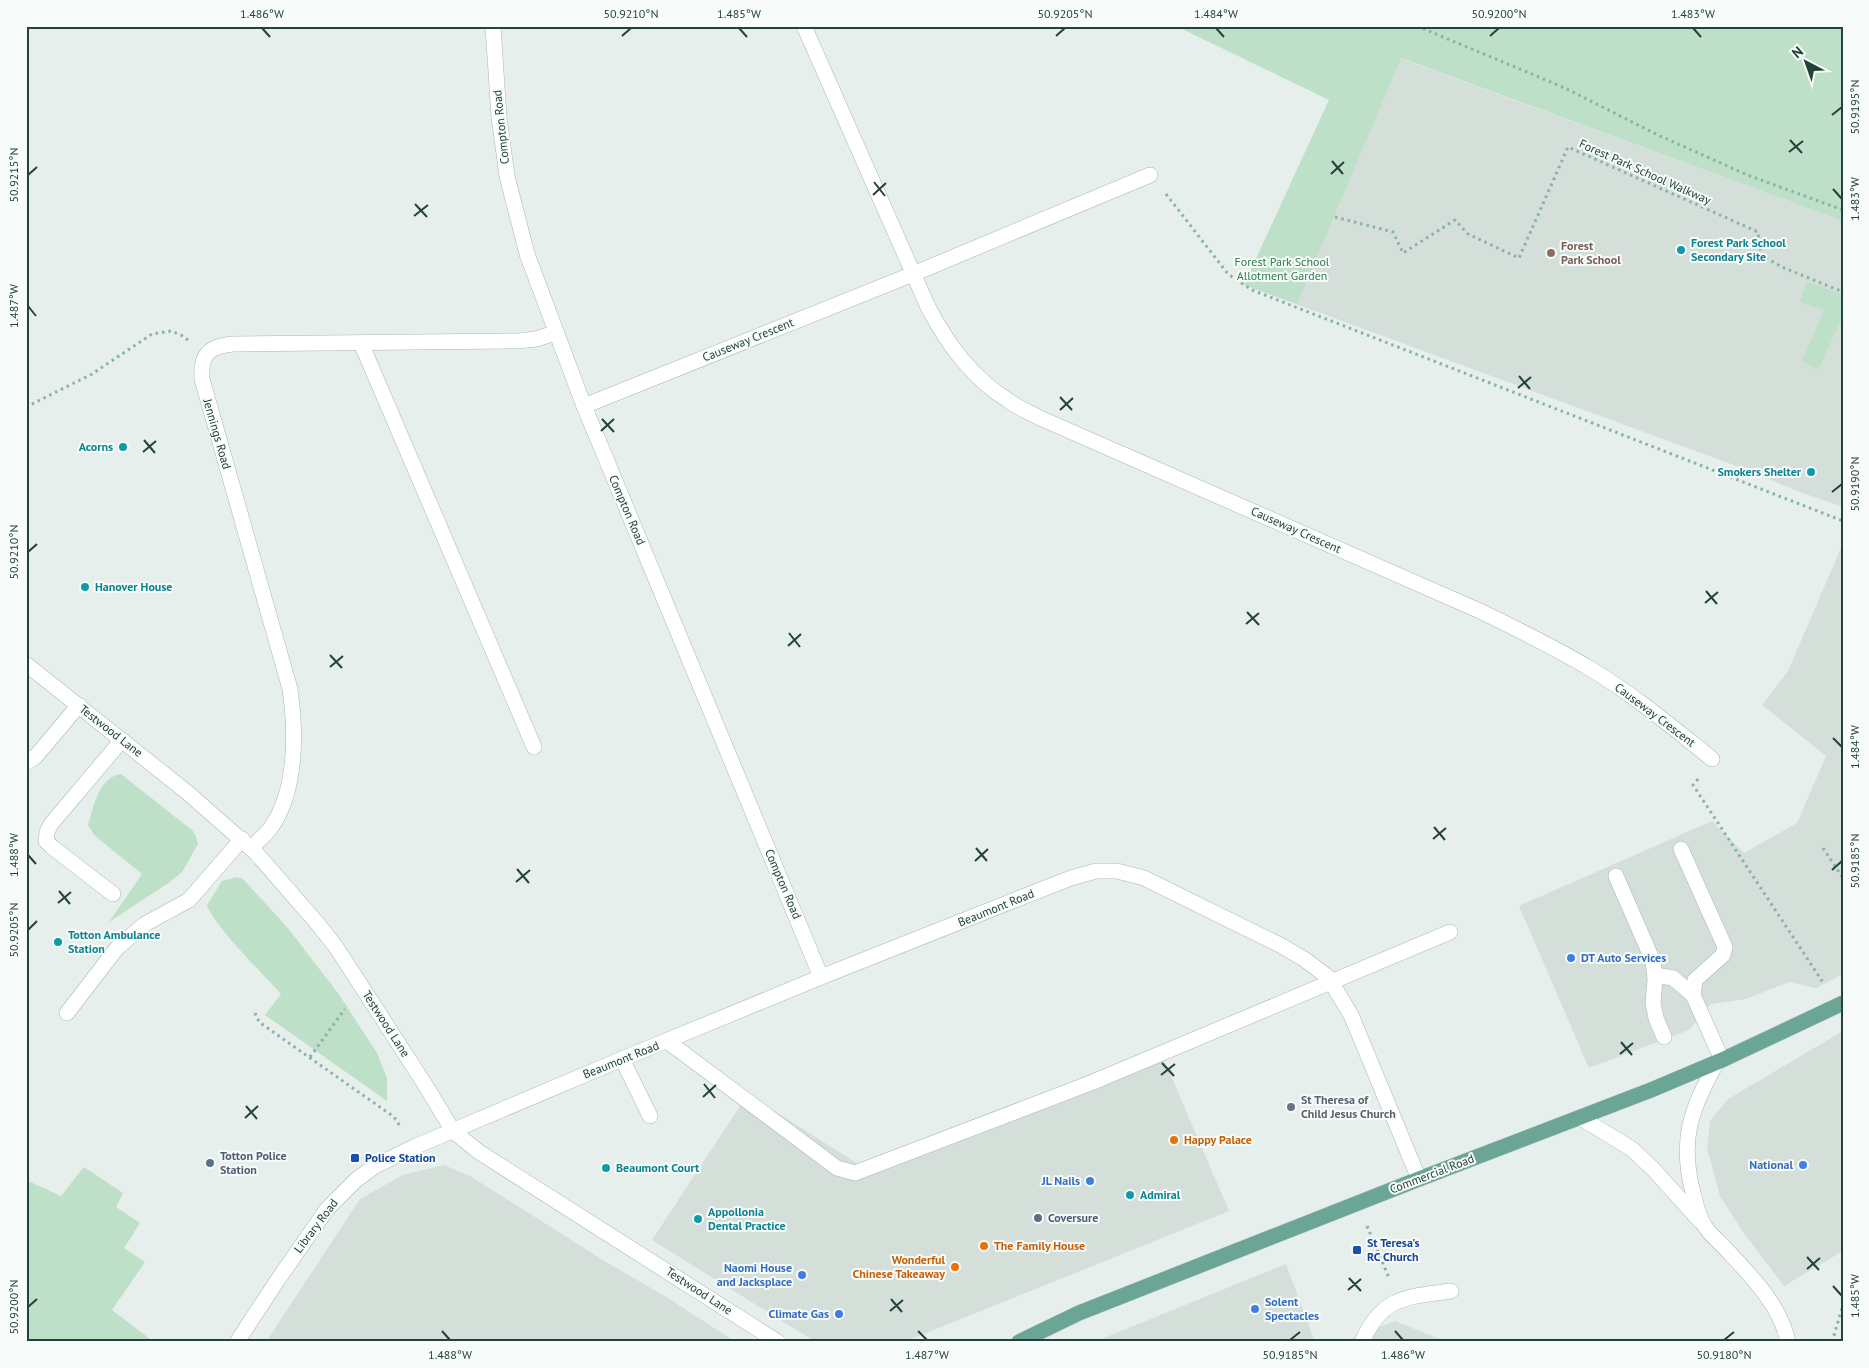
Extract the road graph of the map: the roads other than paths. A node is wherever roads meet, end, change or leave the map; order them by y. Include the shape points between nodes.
1 (493, 26) edge
2 (804, 26) edge
3 (1150, 175) road end
4 (913, 274) junction
5 (556, 333) junction
6 (361, 342) junction
7 (584, 406) junction
8 (26, 664) edge
9 (79, 705) junction
10 (122, 740) junction
11 (534, 747) dead end
12 (1712, 759) road end
13 (26, 764) edge
14 (246, 844) junction
15 (1681, 849) dead end
16 (1616, 876) dead end
17 (113, 894) dead end
18 (1450, 932) dead end
19 (1655, 975) junction
20 (821, 977) junction
21 (1332, 982) junction
22 (1693, 995) junction
23 (1840, 1004) edge
24 (67, 1013) dead end
25 (1664, 1037) dead end
26 (667, 1041) junction
27 (622, 1059) junction
28 (1720, 1061) junction
29 (650, 1116) dead end
30 (1581, 1118) junction
31 (453, 1131) junction
32 (1419, 1179) junction
33 (1706, 1228) junction
34 (1451, 1291) dead end
35 (237, 1342) edge
36 (778, 1342) edge
37 (1019, 1342) edge
38 (1362, 1342) edge
39 (1788, 1342) edge

1 - 5 street, Compton Road via 507,176 528,254
2 - 4 street, Causeway Crescent
3 - 4 street, Causeway Crescent
4 - 7 street, Causeway Crescent
4 - 12 street, Causeway Crescent via 943,334 963,362 1009,402 1540,640 1590,668 1647,707
5 - 6 street via 518,341
5 - 7 street, Compton Road
6 - 11 street
6 - 14 street, Jennings Road via 233,344 215,348 203,358 202,379 288,680 294,719 294,747 285,799 272,826
7 - 20 street, Compton Road
8 - 9 street, Testwood Lane
9 - 10 street, Testwood Lane
9 - 13 street
10 - 14 street, Testwood Lane
10 - 17 street via 51,824 46,841
14 - 24 street, Jennings Road via 189,900 145,924 117,948
14 - 31 street, Testwood Lane via 318,923 365,990
15 - 22 street via 1725,947 1723,954 1695,980
16 - 19 street via 1650,951
18 - 21 street
19 - 22 street via 1673,978
19 - 25 street via 1653,1003
20 - 21 street, Beaumont Road via 1071,878 1096,871 1117,871 1144,878 1280,945 1319,969
20 - 26 street, Beaumont Road
21 - 26 street via 1093,1082 855,1173 838,1168
21 - 32 street, Beaumont Road via 1351,1015
22 - 28 street
23 - 28 main road, Commercial Road
26 - 27 street, Beaumont Road
27 - 29 street
27 - 31 street, Beaumont Road
28 - 30 main road, Commercial Road
28 - 33 street via 1698,1097 1687,1131 1688,1174
30 - 32 main road, Commercial Road
30 - 33 street via 1632,1149
31 - 35 street, Library Road via 414,1147 356,1180 327,1209
31 - 36 street, Testwood Lane via 479,1152
32 - 37 main road, Commercial Road via 1079,1313
33 - 39 street via 1764,1292
34 - 38 street via 1399,1301 1380,1312

